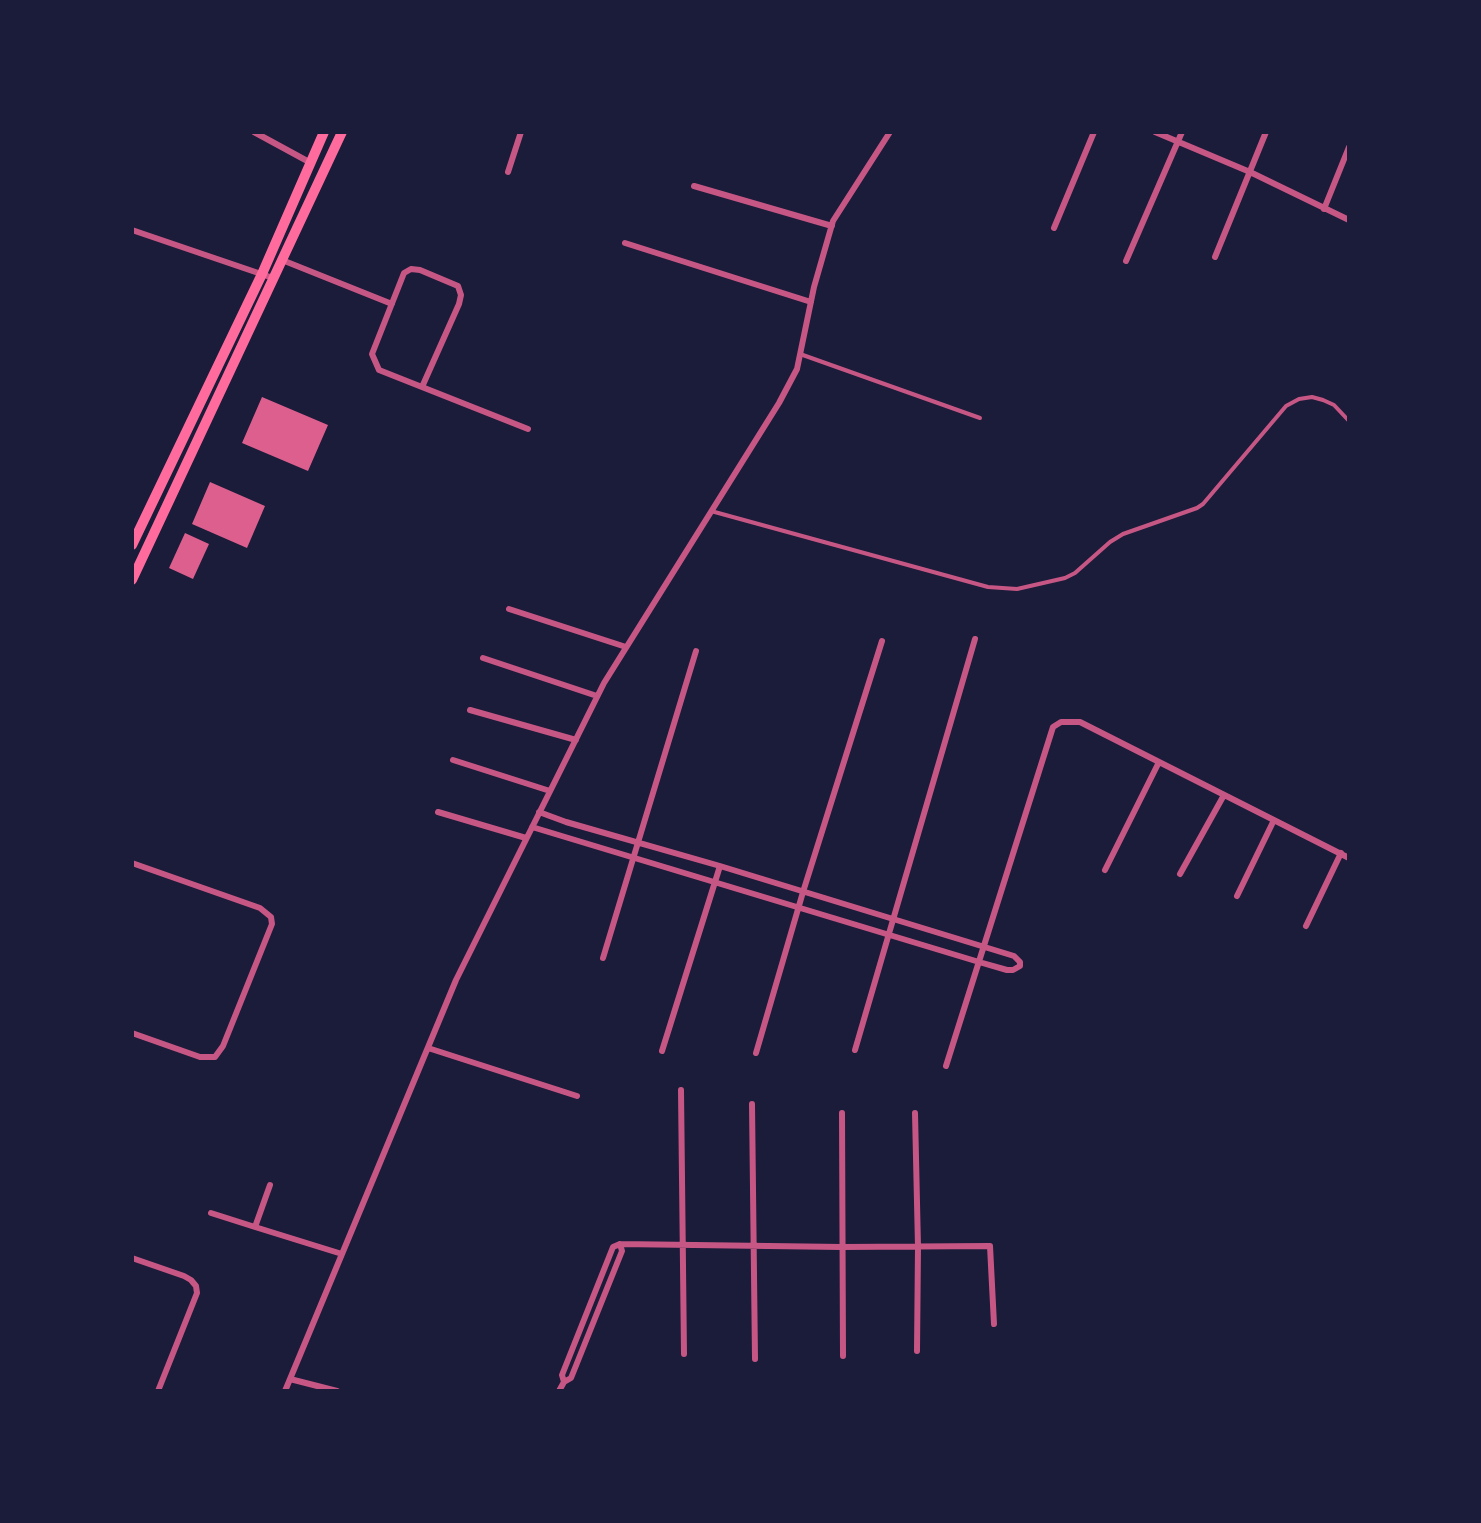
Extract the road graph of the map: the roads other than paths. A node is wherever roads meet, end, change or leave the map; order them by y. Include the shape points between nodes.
1 (254, 132) edge
2 (324, 132) edge
3 (342, 132) edge
4 (521, 132) edge
5 (890, 132) edge
6 (1094, 132) edge
7 (1155, 132) edge
8 (1182, 132) edge
9 (1266, 132) edge
10 (1178, 142) junction
11 (1349, 147) edge
12 (311, 163) junction
13 (508, 172) dead end
14 (1250, 172) junction
15 (694, 186) dead end
16 (1324, 208) junction
17 (1349, 220) edge
18 (832, 226) junction
19 (1054, 228) dead end
20 (132, 230) edge
21 (625, 243) dead end
22 (1215, 257) dead end
23 (282, 260) junction
24 (1126, 261) dead end
25 (268, 276) junction
26 (811, 302) junction
27 (392, 304) junction
28 (800, 354) junction
29 (422, 387) junction
30 (980, 418) dead end
31 (1349, 421) edge
32 (528, 429) dead end
33 (711, 512) junction
34 (132, 545) edge
35 (132, 580) edge
36 (509, 609) dead end
37 (975, 639) dead end
38 (882, 641) dead end
39 (626, 647) junction
40 (696, 651) dead end
41 (483, 658) dead end
42 (597, 696) junction
43 (470, 710) dead end
44 (576, 740) junction
45 (453, 760) dead end
46 (1159, 762) junction
47 (550, 791) junction
48 (1224, 795) junction
49 (438, 812) dead end
50 (539, 812) junction
51 (1274, 820) junction
52 (532, 827) junction
53 (526, 838) junction
54 (640, 842) junction
55 (1341, 854) junction
56 (635, 857) junction
57 (1349, 858) edge
58 (132, 864) edge
59 (720, 866) junction
60 (1105, 870) dead end
61 (1180, 874) dead end
62 (715, 881) junction
63 (803, 892) junction
64 (1237, 896) dead end
65 (799, 906) junction
66 (892, 920) junction
67 (1306, 926) dead end
68 (888, 933) junction
69 (984, 947) junction
70 (603, 958) dead end
71 (979, 962) junction
72 (132, 1033) edge
73 (428, 1048) junction
74 (855, 1050) dead end
75 (662, 1051) dead end
76 (756, 1053) dead end
77 (946, 1066) dead end
78 (681, 1090) dead end
79 (577, 1096) dead end
80 (752, 1104) dead end
81 (842, 1113) dead end
82 (915, 1113) dead end
83 (270, 1185) dead end
84 (211, 1213) dead end
85 (255, 1227) junction
86 (682, 1245) junction
87 (755, 1246) junction
88 (842, 1247) junction
89 (918, 1247) junction
90 (342, 1254) junction
91 (132, 1258) edge
92 (994, 1324) dead end
93 (917, 1351) dead end
94 (684, 1354) dead end
95 (843, 1356) dead end
96 (755, 1359) dead end
97 (290, 1379) junction
98 (158, 1391) edge
99 (285, 1391) edge
100 (337, 1391) edge
101 (559, 1391) edge

1 - 12 street
2 - 12 main road
3 - 23 main road
4 - 13 street
5 - 18 street
6 - 19 street
7 - 10 street
8 - 10 street
9 - 14 street
10 - 14 street
10 - 24 street
11 - 16 street
12 - 25 main road
14 - 16 street
14 - 22 street
15 - 18 street
16 - 17 street
18 - 26 street
20 - 25 street
21 - 26 street
23 - 25 main road
23 - 27 street
25 - 34 main road
25 - 35 main road
26 - 28 street
27 - 29 street via 372,354 374,362 379,370
27 - 29 street via 404,273 411,269 458,286 459,304
28 - 30 lane
28 - 33 street via 797,369 779,403
29 - 32 street
31 - 33 lane via 1334,405 1323,400 1299,399 1286,406 1203,504 1123,534 1065,578 1017,589 988,587
33 - 39 street
36 - 39 street
37 - 66 street
38 - 63 street
39 - 42 street
40 - 54 street
41 - 42 street
42 - 44 street
43 - 44 street
44 - 47 street
45 - 47 street
46 - 48 street
46 - 60 street
46 - 69 street via 1080,722 1053,727
47 - 50 street
48 - 51 street
48 - 61 street
49 - 53 street
50 - 52 street
50 - 54 street
51 - 55 street
51 - 64 street
52 - 53 street
52 - 56 street
53 - 73 street via 456,980
54 - 56 street
54 - 59 street
55 - 57 street
55 - 67 street
56 - 62 street
56 - 70 street
58 - 72 street via 260,908 271,916 272,924 223,1046 215,1057 200,1057
59 - 62 street
59 - 63 street
62 - 65 street
62 - 75 street
63 - 65 street
63 - 66 street
65 - 68 street
65 - 76 street
66 - 68 street
66 - 69 street
68 - 71 street
68 - 74 street
69 - 71 street
69 - 71 street via 1014,956 1020,966 1008,970
71 - 77 street
73 - 79 street
73 - 90 street
78 - 86 street
80 - 87 street
81 - 88 street
82 - 89 street
83 - 85 street
84 - 85 street
85 - 90 street
86 - 87 street
86 - 94 street
86 - 101 street via 613,1247
87 - 88 street
87 - 96 street
88 - 89 street
88 - 95 street
89 - 92 street via 990,1246
89 - 93 street
90 - 97 street
91 - 98 street via 184,1276 196,1286 197,1293
97 - 99 street
97 - 100 street

